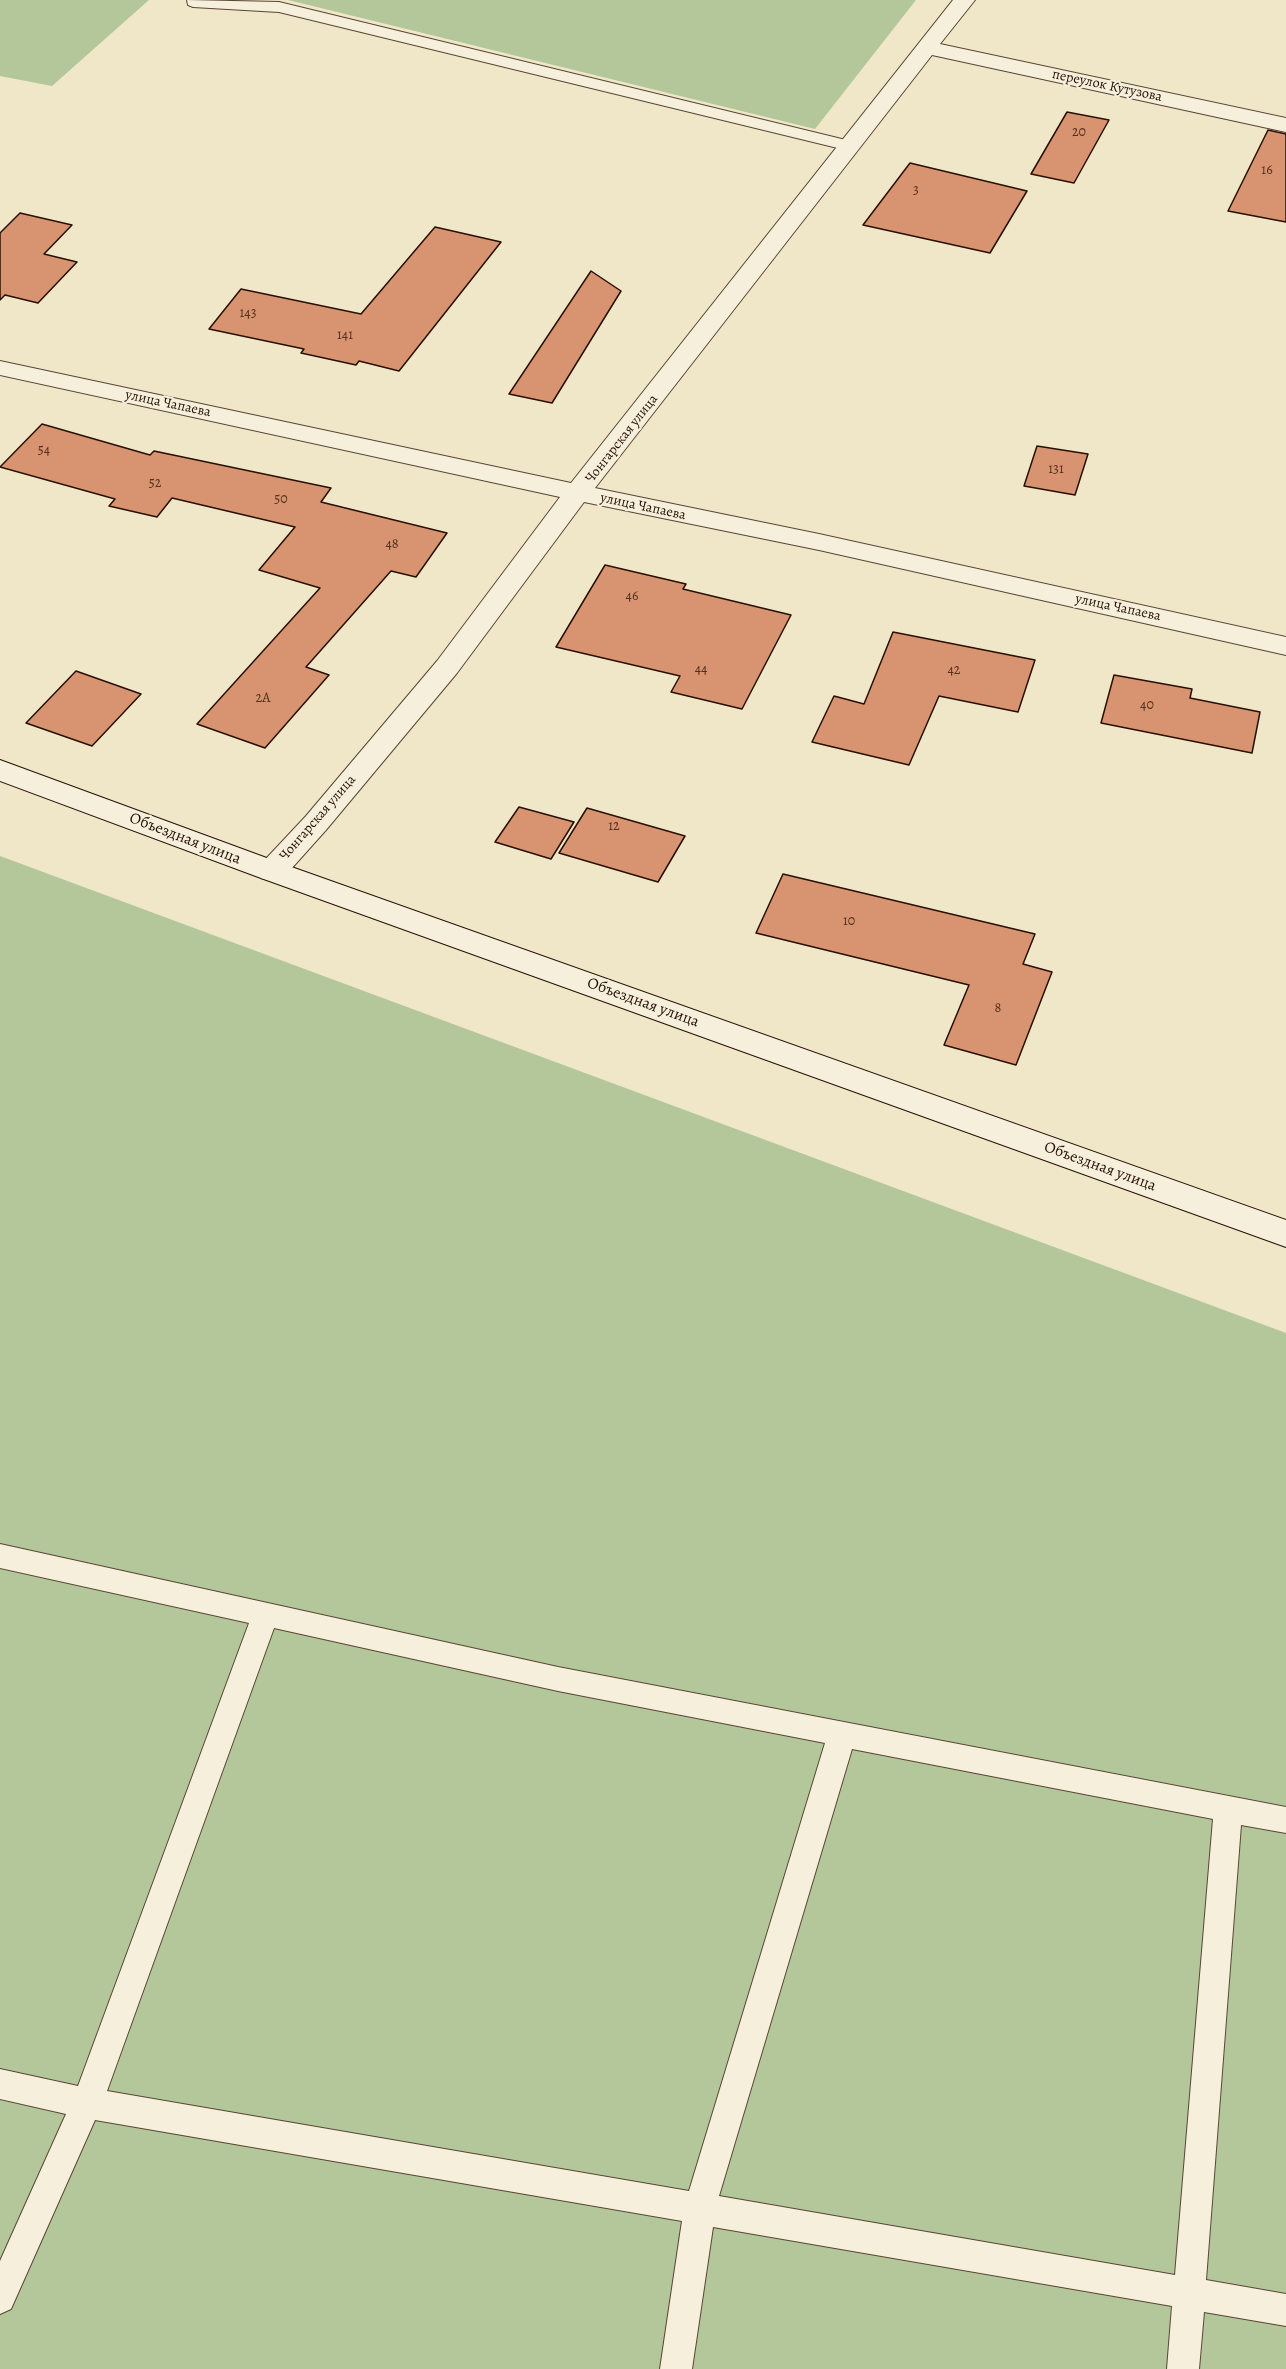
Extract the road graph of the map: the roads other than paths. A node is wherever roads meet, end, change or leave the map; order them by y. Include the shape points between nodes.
1 (964, 0) edge
2 (193, 2) dead end
3 (928, 48) junction
4 (1286, 125) edge
5 (850, 146) junction
6 (0, 368) edge
7 (579, 493) junction
8 (1286, 646) edge
9 (0, 770) edge
10 (272, 871) junction
11 (1286, 1234) edge
12 (0, 1556) edge
13 (266, 1614) junction
14 (842, 1734) junction
15 (1228, 1808) junction
16 (1286, 1820) edge
17 (0, 2084) edge
18 (87, 2103) junction
19 (700, 2208) junction
20 (1190, 2293) junction
21 (0, 2298) edge
22 (1286, 2310) edge
23 (676, 2369) edge
24 (1183, 2369) edge

1 - 3 street, Чонгарская улица
2 - 5 lane via 279,7
3 - 4 street, переулок Кутузова
3 - 5 street, Чонгарская улица
5 - 7 street, Чонгарская улица
6 - 7 street, улица Чапаева
7 - 8 street, улица Чапаева
7 - 10 street, Чонгарская улица via 447,668
9 - 10 street, Объездная улица
10 - 11 street, Объездная улица
12 - 13 lane
13 - 14 lane via 558,1679
13 - 18 lane
14 - 15 lane
14 - 19 lane
15 - 16 lane
15 - 20 lane
17 - 18 lane
18 - 19 lane
18 - 21 lane
19 - 20 lane
19 - 23 lane
20 - 22 lane
20 - 24 lane

